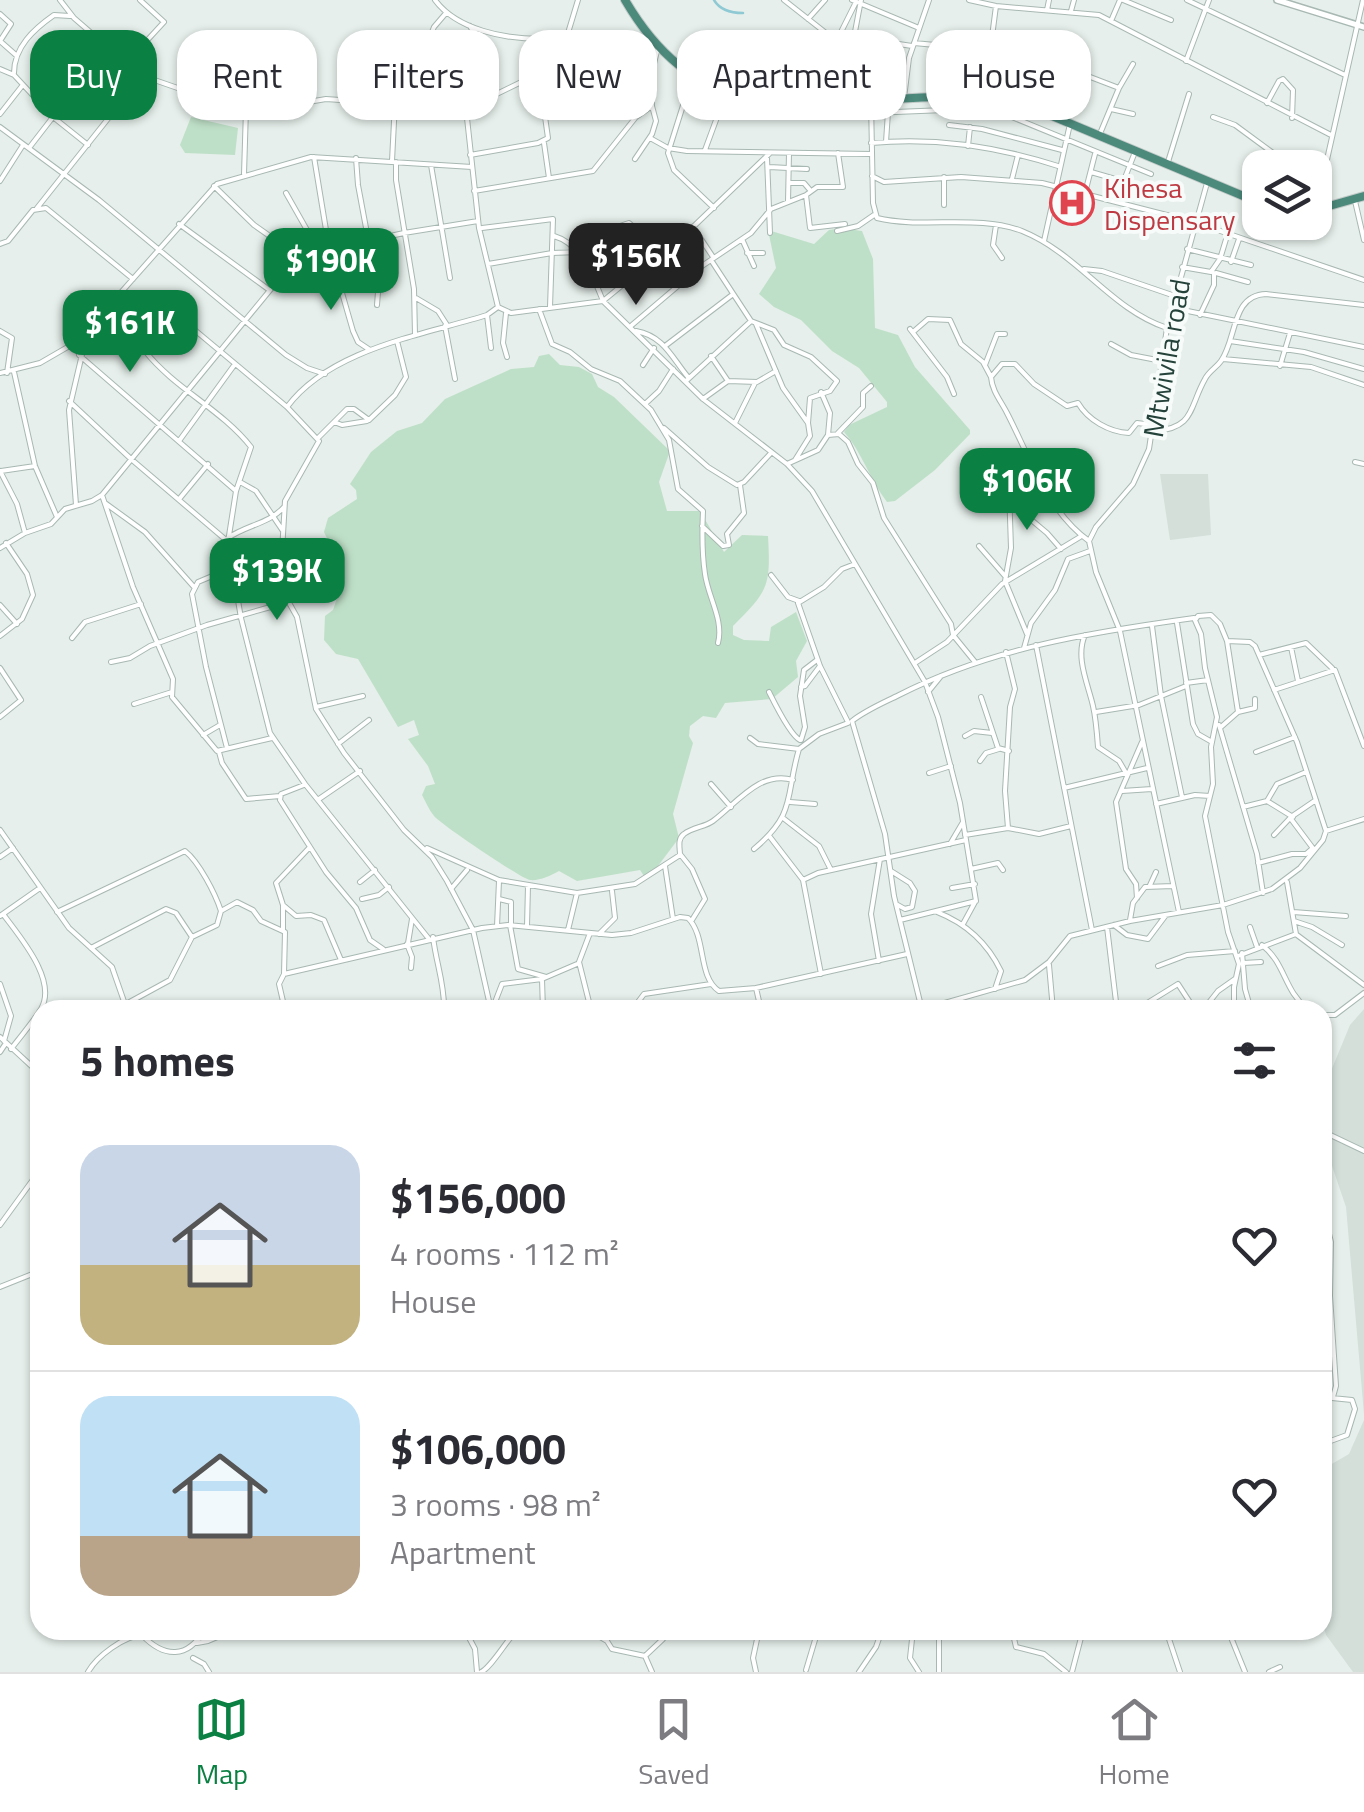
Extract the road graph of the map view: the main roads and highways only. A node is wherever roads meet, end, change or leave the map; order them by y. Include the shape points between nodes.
1 (625, 0) edge
2 (1242, 196) edge
3 (1360, 198) edge
4 (1332, 206) edge

1 - 2 highway via 658,47 726,94 784,105 984,98 1029,108
3 - 4 highway

